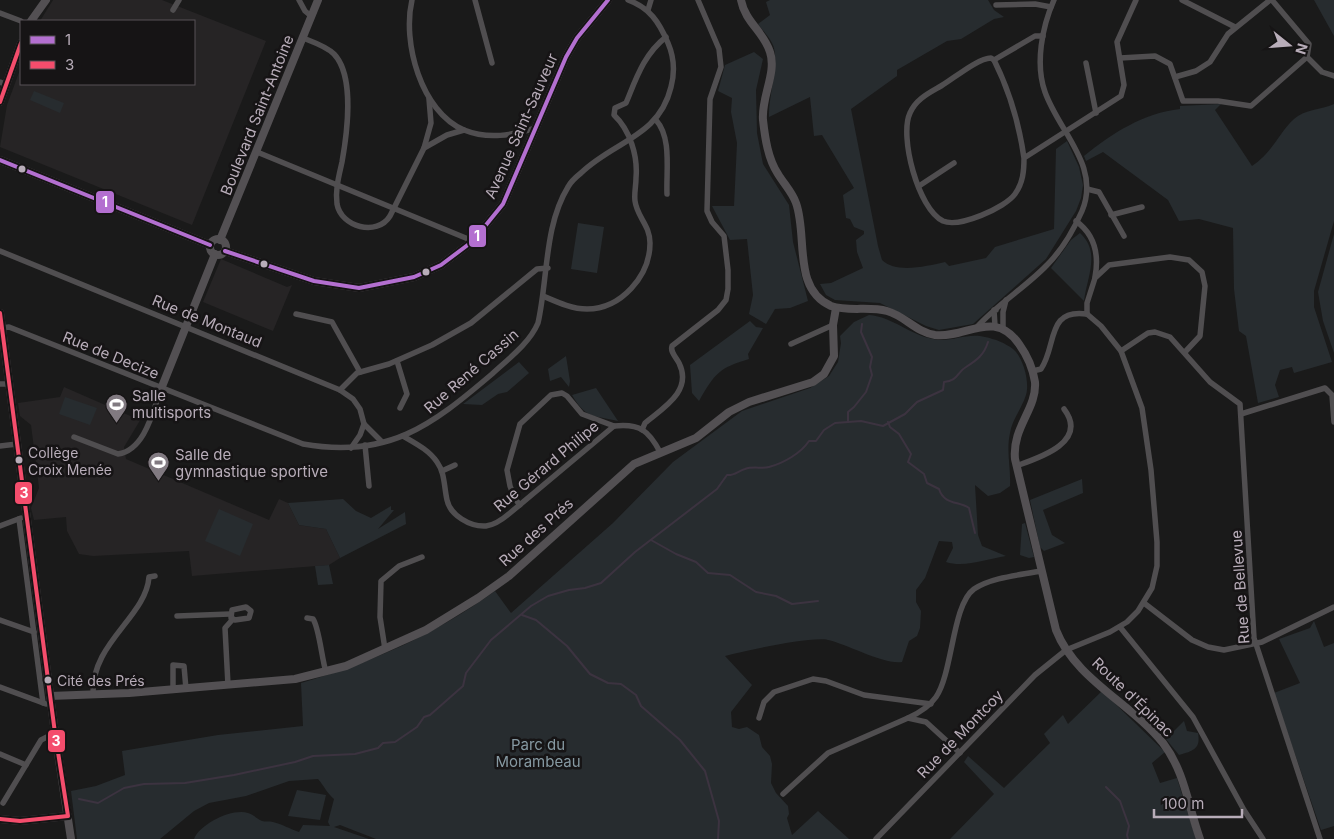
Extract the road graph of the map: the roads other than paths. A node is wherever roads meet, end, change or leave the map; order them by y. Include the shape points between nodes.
1 (46, 0) edge
2 (178, 0) edge
3 (299, 0) edge
4 (318, 0) edge
5 (412, 0) edge
6 (475, 0) edge
7 (608, 0) edge
8 (628, 0) edge
9 (651, 0) edge
10 (698, 0) edge
11 (741, 0) edge
12 (1054, 0) edge
13 (1136, 0) edge
14 (1182, 0) edge
15 (1271, 0) edge
16 (996, 4) dead end
17 (1051, 7) junction
18 (173, 10) dead end
19 (648, 10) junction
20 (0, 13) edge
21 (311, 16) junction
22 (33, 20) edge
23 (20, 22) edge
24 (1235, 28) junction
25 (1043, 36) junction
26 (666, 37) junction
27 (303, 38) junction
28 (20, 46) edge
29 (1307, 57) junction
30 (1120, 58) junction
31 (994, 60) junction
32 (492, 63) dead end
33 (1086, 63) dead end
34 (10, 71) junction
35 (1334, 76) edge
36 (1175, 77) junction
37 (1, 84) edge
38 (428, 97) junction
39 (0, 102) edge
40 (1096, 114) junction
41 (656, 120) junction
42 (536, 128) junction
43 (464, 130) junction
44 (1066, 132) junction
45 (630, 139) junction
46 (424, 148) junction
47 (257, 152) junction
48 (1024, 158) junction
49 (0, 160) edge
50 (954, 163) dead end
51 (337, 185) junction
52 (919, 186) junction
53 (1087, 190) junction
54 (666, 194) dead end
55 (1142, 207) dead end
56 (394, 208) junction
57 (1111, 215) junction
58 (1076, 222) junction
59 (1124, 236) dead end
60 (220, 240) junction
61 (473, 241) junction
62 (210, 245) junction
63 (0, 251) edge
64 (224, 251) junction
65 (215, 254) junction
66 (548, 268) junction
67 (1095, 278) junction
68 (543, 296) junction
69 (1006, 300) junction
70 (836, 308) junction
71 (994, 310) junction
72 (1003, 312) junction
73 (296, 314) dead end
74 (1087, 314) junction
75 (0, 317) edge
76 (833, 325) junction
77 (995, 326) junction
78 (186, 327) junction
79 (2, 328) junction
80 (976, 328) junction
81 (1003, 329) junction
82 (791, 344) dead end
83 (1121, 351) junction
84 (1185, 352) junction
85 (397, 361) junction
86 (1032, 371) junction
87 (360, 372) junction
88 (0, 384) edge
89 (10, 384) junction
90 (161, 389) junction
91 (340, 390) junction
92 (400, 408) dead end
93 (1064, 409) dead end
94 (1241, 414) junction
95 (1334, 422) edge
96 (364, 424) junction
97 (614, 426) junction
98 (642, 430) junction
99 (403, 436) junction
100 (74, 437) dead end
101 (382, 442) junction
102 (17, 444) junction
103 (0, 446) edge
104 (364, 446) junction
105 (351, 448) junction
106 (660, 452) junction
107 (455, 465) dead end
108 (1016, 466) junction
109 (442, 471) junction
110 (369, 486) dead end
111 (520, 505) junction
112 (22, 518) junction
113 (0, 526) edge
114 (422, 557) dead end
115 (1041, 571) junction
116 (155, 576) dead end
117 (1144, 603) junction
118 (1334, 608) edge
119 (177, 616) dead end
120 (307, 618) dead end
121 (0, 620) edge
122 (1120, 627) junction
123 (34, 632) junction
124 (1255, 645) junction
125 (385, 649) junction
126 (1066, 650) junction
127 (326, 672) junction
128 (228, 686) junction
129 (0, 687) edge
130 (186, 689) junction
131 (174, 690) junction
132 (93, 694) junction
133 (48, 701) junction
134 (931, 704) junction
135 (759, 718) dead end
136 (908, 718) junction
137 (54, 733) junction
138 (960, 753) junction
139 (0, 754) edge
140 (26, 765) junction
141 (783, 794) dead end
142 (3, 803) dead end
143 (68, 816) junction
144 (1, 819) edge
145 (71, 839) edge
146 (876, 839) edge
147 (1200, 839) edge
148 (1263, 839) edge
149 (1320, 839) edge

1 - 22 street
2 - 18 street
3 - 21 street
4 - 21 street, Boulevard Saint-Antoine
5 - 38 street via 408,14 409,38 414,66
6 - 32 street
7 - 42 street, Avenue Saint-Sauveur via 566,57
8 - 19 street, Rue René Cassin
9 - 19 street
10 - 98 street via 719,49 721,67 710,99 707,211 724,236 728,289 726,300 718,310 672,346 672,352 682,367 683,383 680,391 645,423
11 - 70 street via 747,19 771,54 772,64 763,99 770,161 796,204 808,281 823,303
12 - 17 street
13 - 30 street via 1117,42
14 - 24 street
15 - 24 street
15 - 29 street via 1309,44
16 - 17 street
17 - 25 street
19 - 26 street, Rue René Cassin
20 - 23 street
21 - 27 street, Boulevard Saint-Antoine
24 - 36 street via 1210,62 1196,71
25 - 31 street via 1035,36
25 - 44 street via 1041,72 1045,91
26 - 41 street, Rue René Cassin via 674,72 669,96
26 - 45 street via 647,58 626,103 615,108 614,115 622,122
27 - 47 street, Boulevard Saint-Antoine
27 - 51 street via 332,52 345,77 346,126
28 - 34 street
29 - 35 street via 1322,72
29 - 36 street via 1252,106 1218,101 1183,101
30 - 36 street via 1155,56 1170,64
30 - 40 street via 1124,85 1121,96
31 - 48 street via 1019,124
31 - 52 street via 986,58 978,62 916,102 910,111 907,144
33 - 40 street
34 - 37 street
34 - 39 street
38 - 43 street
38 - 46 street via 431,123
40 - 44 street
41 - 45 street, Rue René Cassin
41 - 54 street via 662,127 666,144
42 - 43 street via 502,136 485,136
42 - 61 street, Avenue Saint-Sauveur via 503,204
43 - 46 street
44 - 48 street
44 - 53 street via 1082,162
45 - 66 street, Rue René Cassin via 594,160 568,185 558,206
45 - 68 street via 636,161 635,207 649,229 650,244 647,261 634,287 603,307 587,309
46 - 56 street
47 - 51 street
47 - 60 street, Boulevard Saint-Antoine
48 - 52 street via 1020,185 1010,200 979,216 956,222 943,221 937,217
49 - 62 street
50 - 52 street
51 - 56 street
51 - 56 street via 340,212 351,223 375,228 384,223
53 - 57 street via 1099,192
53 - 58 street
55 - 57 street
56 - 61 street
57 - 59 street
58 - 67 street via 1086,230 1094,244
58 - 69 street via 1048,265
60 - 62 street via 214,240
60 - 64 street via 225,245
61 - 64 street, Avenue Saint-Sauveur via 441,265 414,277 359,288 314,281
62 - 65 street
63 - 78 street, Rue de Montaud
64 - 65 street
65 - 78 street
66 - 68 street, Rue René Cassin
66 - 85 street via 537,269 471,323
67 - 74 street
67 - 84 street via 1109,265 1176,257 1194,262 1202,272 1206,286 1200,336
68 - 99 street, Rue René Cassin via 534,331 521,346 462,400 430,423
69 - 71 street
69 - 72 street
70 - 76 street, Rue des Prés
70 - 80 street via 889,311 921,331 937,336
71 - 72 street
71 - 77 street
71 - 80 street
72 - 81 street
73 - 87 street via 332,322
74 - 83 street, Rue de Montcoy
74 - 86 street via 1076,312 1058,322 1051,336 1047,360 1041,368
75 - 79 street
76 - 82 street
76 - 106 street, Rue des Prés via 834,356 824,374 813,382 749,402 729,412 696,438
77 - 80 street
77 - 81 street
78 - 90 street
78 - 91 street, Rue de Montaud
79 - 89 street
79 - 90 street, Rue de Decize via 11,328
81 - 86 street via 1018,342
83 - 84 street via 1140,337 1155,332 1170,337
83 - 117 street, Rue de Montcoy via 1144,419 1154,498 1157,566 1152,588
84 - 94 street via 1210,382 1240,404
85 - 87 street
85 - 92 street via 407,394
86 - 108 street, Route d'Épinac via 1034,395 1017,433
87 - 91 street
88 - 89 street
89 - 102 street
90 - 100 street via 140,440 124,453 118,454
90 - 105 street, Rue de Decize via 285,439 320,447
91 - 96 street, Rue de Montaud via 353,399
93 - 108 street via 1070,420 1066,441 1057,449
94 - 95 street via 1324,388 1332,395
94 - 124 street, Rue de Bellevue
96 - 101 street, Rue de Montaud
96 - 105 street
97 - 98 street, Rue Gérard Philipe
97 - 111 street, Rue Gérard Philipe
97 - 111 street via 582,414 562,393 551,395 520,424 507,470 515,500
98 - 106 street via 652,435
99 - 101 street, Rue René Cassin
99 - 109 street, Rue Gérard Philipe via 424,449
101 - 104 street, Rue de Decize
102 - 103 street
102 - 112 street
104 - 105 street, Rue de Decize
104 - 110 street
106 - 125 street, Rue des Prés via 634,464 509,576 426,630
107 - 109 street
108 - 115 street, Route d'Épinac
109 - 111 street, Rue Gérard Philipe via 447,502 466,522 487,526 498,522
112 - 113 street
112 - 123 street
112 - 133 street
114 - 125 street via 400,566 381,581 380,617
115 - 126 street, Route d'Épinac via 1056,630
115 - 134 street via 986,584 967,597 960,612 941,686
116 - 132 street via 149,577 140,601 98,663 92,681
117 - 122 street, Rue de Montcoy
117 - 124 street via 1192,640 1208,648 1224,650
118 - 124 street
119 - 128 street via 232,617 225,628
120 - 127 street via 316,624
121 - 123 street
122 - 126 street, Rue de Montcoy
122 - 148 street via 1193,717
123 - 133 street
124 - 149 street, Rue de Bellevue
125 - 127 street, Rue des Prés
126 - 138 street, Rue de Montcoy via 1035,675
126 - 147 street, Route d'Épinac via 1162,743 1181,774
127 - 128 street, Rue des Prés via 295,679
128 - 130 street, Rue des Prés
129 - 133 street
130 - 131 street, Rue des Prés
130 - 131 street via 184,666 173,665
131 - 132 street, Rue des Prés
132 - 133 street, Rue des Prés
133 - 137 street
134 - 135 street via 864,695 813,679 774,692 764,702
134 - 136 street
136 - 138 street via 931,726
136 - 141 street via 828,753
137 - 140 street via 41,740
137 - 143 street
138 - 146 street, Rue de Montcoy
139 - 140 street
140 - 142 street
143 - 144 street
143 - 145 street

